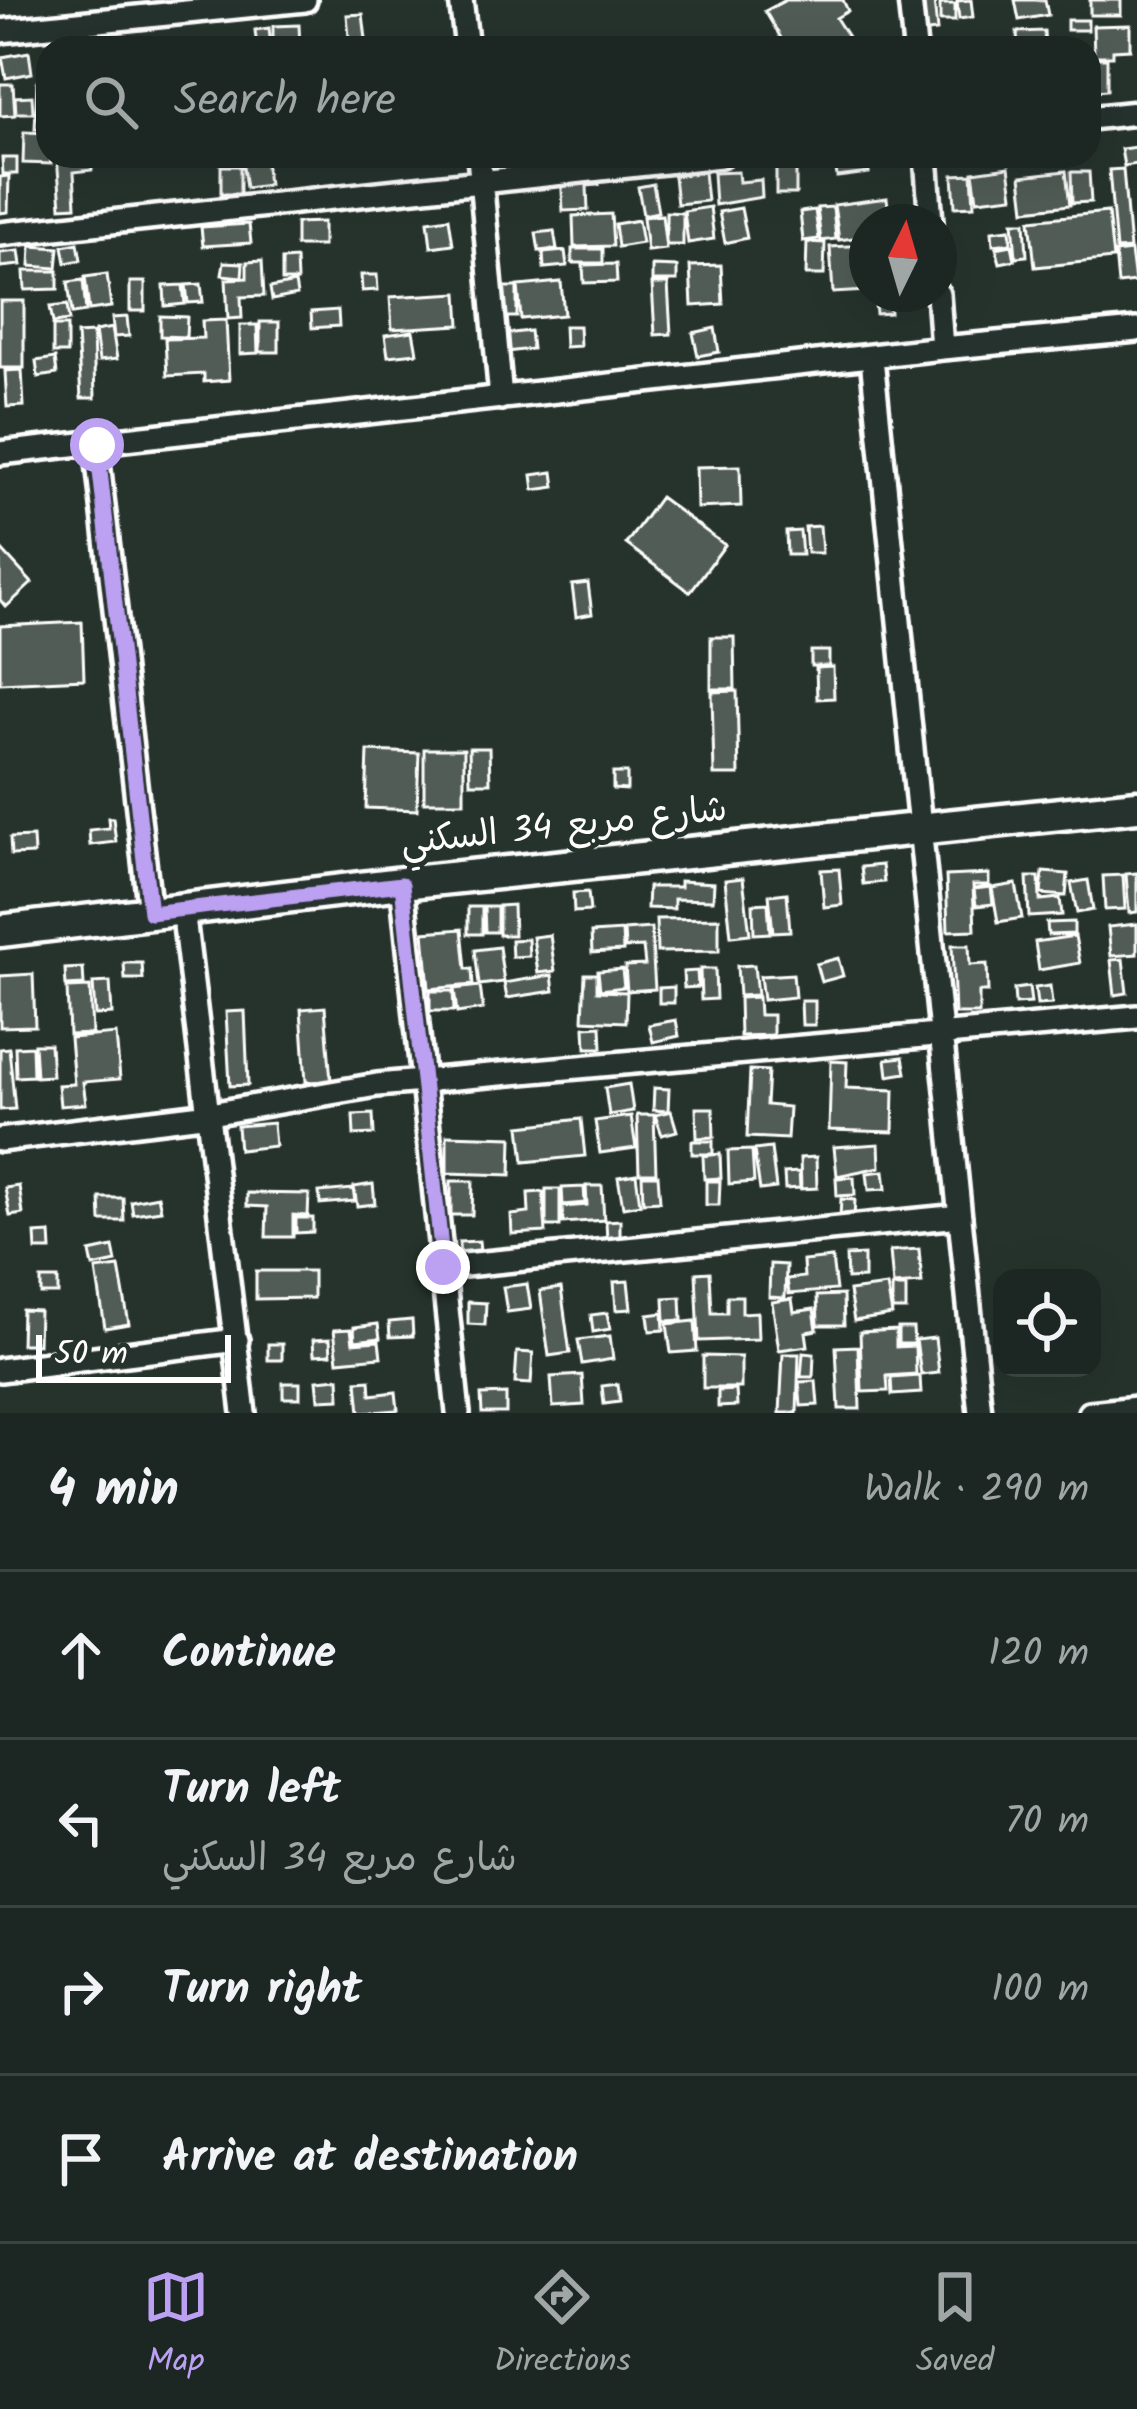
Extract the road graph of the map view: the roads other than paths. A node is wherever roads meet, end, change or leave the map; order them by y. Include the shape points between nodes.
1 (305, 0) edge
2 (461, 0) edge
3 (910, 0) edge
4 (0, 31) edge
5 (465, 36) edge
6 (914, 36) edge
7 (1137, 113) edge
8 (1101, 117) edge
9 (480, 168) edge
10 (601, 168) edge
11 (927, 168) edge
12 (482, 180) junction
13 (930, 204) edge
14 (0, 234) edge
15 (939, 312) edge
16 (1137, 331) edge
17 (942, 348) junction
18 (872, 358) junction
19 (501, 398) junction
20 (97, 445) junction
21 (0, 453) edge
22 (1137, 806) edge
23 (918, 829) junction
24 (402, 884) junction
25 (183, 909) junction
26 (150, 913) junction
27 (0, 931) edge
28 (1137, 1017) edge
29 (941, 1037) junction
30 (426, 1083) junction
31 (210, 1114) junction
32 (0, 1140) edge
33 (960, 1216) junction
34 (443, 1267) junction
35 (237, 1340) junction
36 (0, 1370) edge
37 (1137, 1408) edge
38 (244, 1413) edge
39 (458, 1413) edge
40 (980, 1413) edge
41 (1090, 1413) edge

1 - 4 street
2 - 5 street
3 - 6 street
7 - 8 street
9 - 12 street
10 - 12 street
11 - 13 street
12 - 14 street
12 - 19 street
15 - 17 street
16 - 17 street
17 - 18 street
18 - 19 street
18 - 23 street
19 - 20 street
20 - 21 street
20 - 26 street
22 - 23 street, شارع مربع 34 السكني
23 - 24 street, شارع مربع 34 السكني
23 - 29 street
24 - 25 street, شارع مربع 34 السكني
24 - 30 street
25 - 26 street, شارع مربع 34 السكني
25 - 31 street
26 - 27 street, شارع مربع 34 السكني
28 - 29 street
29 - 30 street
29 - 33 street
30 - 31 street
30 - 34 street
31 - 32 street
31 - 35 street
33 - 34 street
33 - 40 street
34 - 39 street
35 - 36 street
35 - 38 street
37 - 41 street

